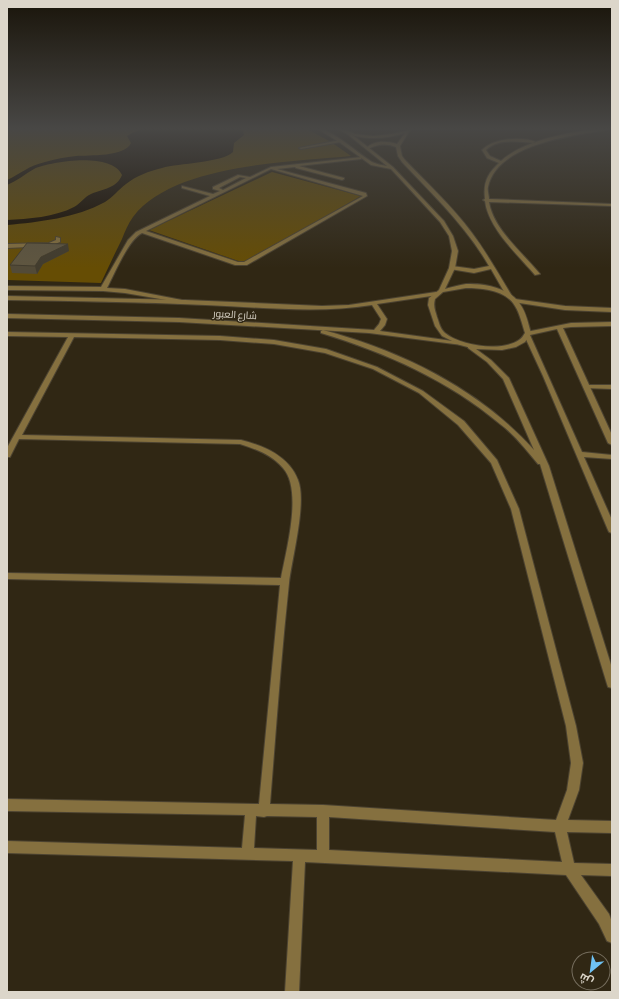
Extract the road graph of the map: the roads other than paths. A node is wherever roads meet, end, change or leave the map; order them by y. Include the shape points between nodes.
1 (257, 175) edge
2 (295, 175) edge
3 (325, 175) edge
4 (398, 175) edge
5 (416, 175) edge
6 (491, 175) edge
7 (250, 178) junction
8 (342, 179) dead end
9 (184, 188) dead end
10 (223, 191) junction
11 (214, 196) junction
12 (485, 200) junction
13 (612, 205) edge
14 (142, 231) junction
15 (58, 238) dead end
16 (7, 246) edge
17 (492, 267) junction
18 (452, 268) junction
19 (537, 274) dead end
20 (7, 288) edge
21 (103, 289) junction
22 (438, 292) junction
23 (509, 296) junction
24 (7, 298) edge
25 (514, 301) junction
26 (185, 302) junction
27 (374, 304) junction
28 (612, 310) edge
29 (7, 316) edge
30 (612, 324) edge
31 (306, 327) junction
32 (559, 327) junction
33 (376, 332) junction
34 (7, 334) edge
35 (527, 334) junction
36 (72, 335) junction
37 (460, 344) junction
38 (470, 347) junction
39 (587, 387) junction
40 (612, 387) edge
41 (17, 437) junction
42 (612, 443) edge
43 (580, 454) junction
44 (7, 455) edge
45 (612, 457) edge
46 (545, 466) junction
47 (612, 530) edge
48 (7, 576) edge
49 (285, 582) junction
50 (609, 663) edge
51 (612, 684) edge
52 (7, 805) edge
53 (251, 811) junction
54 (264, 811) junction
55 (323, 812) junction
56 (560, 826) junction
57 (612, 827) edge
58 (7, 847) edge
59 (247, 854) junction
60 (299, 855) junction
61 (323, 856) junction
62 (569, 869) junction
63 (612, 870) edge
64 (612, 936) edge
65 (292, 992) edge

1 - 7 street
2 - 14 street via 365,196 245,264 237,264
3 - 8 street
4 - 18 street via 442,221 451,236 455,251
5 - 17 street via 459,219
6 - 12 street via 485,189
7 - 10 street
7 - 10 street via 238,176 215,188
9 - 11 street
10 - 11 street
11 - 14 street
12 - 13 street
12 - 19 street via 498,226
14 - 21 street via 130,240
15 - 16 street via 50,244
17 - 18 street via 474,271
17 - 23 street
18 - 22 street
20 - 21 street
21 - 26 street
22 - 23 street via 456,286 475,286
22 - 27 street, شارع العبور
22 - 37 street via 430,303 439,330
23 - 25 street
24 - 26 street, شارع العبور
25 - 28 street via 565,308
25 - 35 street
26 - 27 street, شارع العبور via 322,308
27 - 33 street via 384,319
29 - 31 street, شارع العبور via 179,320
30 - 32 street
31 - 33 street, شارع العبور
31 - 46 street via 359,342 398,357 459,389 504,423
32 - 35 street
32 - 39 street
33 - 37 street, شارع العبور
34 - 36 street
35 - 38 street via 519,342 502,348
35 - 43 street
36 - 41 street
36 - 56 street via 250,340 326,351 375,368 421,392 461,423 494,462 515,509 571,726 577,763 573,790
37 - 38 street
38 - 46 street via 506,378
39 - 40 street
39 - 42 street
41 - 44 street
41 - 49 street via 213,440 241,442 266,450 284,464 295,482 296,502
43 - 45 street
43 - 47 street
46 - 50 street
48 - 49 street
49 - 54 street
50 - 51 street
52 - 53 street
53 - 54 street
53 - 59 street
54 - 55 street
55 - 56 street
55 - 61 street
56 - 57 street
56 - 62 street
58 - 59 street
59 - 60 street
60 - 61 street
60 - 65 street
61 - 62 street
62 - 63 street
62 - 64 street via 604,919

